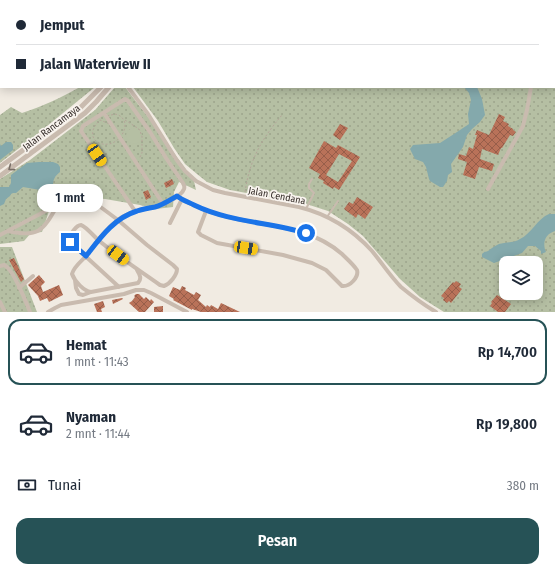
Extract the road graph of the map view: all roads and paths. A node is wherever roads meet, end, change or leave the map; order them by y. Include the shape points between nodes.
1 (100, 88) edge
2 (107, 88) edge
3 (129, 88) edge
4 (531, 88) edge
5 (104, 113) junction
6 (282, 114) dead end
7 (124, 120) dead end
8 (136, 163) junction
9 (0, 167) edge
10 (0, 176) edge
11 (312, 180) dead end
12 (488, 189) dead end
13 (177, 196) junction
14 (244, 196) junction
15 (182, 199) junction
16 (338, 201) dead end
17 (163, 204) junction
18 (57, 205) junction
19 (306, 209) junction
20 (135, 211) junction
21 (206, 211) junction
22 (327, 217) junction
23 (118, 220) junction
24 (170, 223) dead end
25 (7, 231) junction
26 (0, 235) edge
27 (98, 240) junction
28 (86, 256) junction
29 (0, 266) edge
30 (137, 270) junction
31 (32, 276) dead end
32 (75, 280) junction
33 (119, 286) junction
34 (19, 288) junction
35 (91, 292) junction
36 (0, 302) edge
37 (180, 310) edge
38 (5, 312) edge
39 (30, 312) edge
40 (48, 312) edge
41 (188, 312) edge
42 (436, 312) edge

1 - 9 street, Jalan Rancamaya via 79,109
2 -> 10 street, Jalan Rancamaya via 85,113
3 - 14 street, Jalan Cendana via 190,176 213,190
4 - 12 street via 523,126
5 - 8 street
5 - 13 street via 123,100 128,101 184,185
5 - 20 street via 83,126 83,134
6 - 14 path via 255,155 248,173
7 - 8 path via 139,129 142,136 142,153
8 - 17 street
11 - 19 lane via 309,188 314,193
13 - 15 street
13 - 17 street
14 - 19 street, Jalan Cendana
15 - 21 street
15 - 24 street
16 - 22 lane
17 - 20 street
18 - 23 street via 75,190
18 - 25 street
18 - 25 street via 48,221 37,232 24,234
19 - 22 street, Jalan Cendana
20 - 23 street
21 - 21 street via 313,236 345,256 357,270 357,276 348,285 342,286 326,270 312,263 217,243 199,235
22 - 42 street, Jalan Cendana via 346,228 371,251 402,287
23 - 27 street
23 - 30 street via 173,265 177,273 164,286
25 - 26 street
27 - 28 street
27 - 28 street via 82,226 78,226 70,235 70,242
27 - 30 street
28 - 32 street via 73,271
28 - 33 street
29 - 34 street via 8,267
30 - 33 street via 141,278 139,282
31 - 34 street
32 - 35 street
32 - 35 street via 79,294
33 - 35 street
34 - 39 street
36 - 38 street
37 - 40 street via 144,290 136,290 61,305
37 - 41 street

